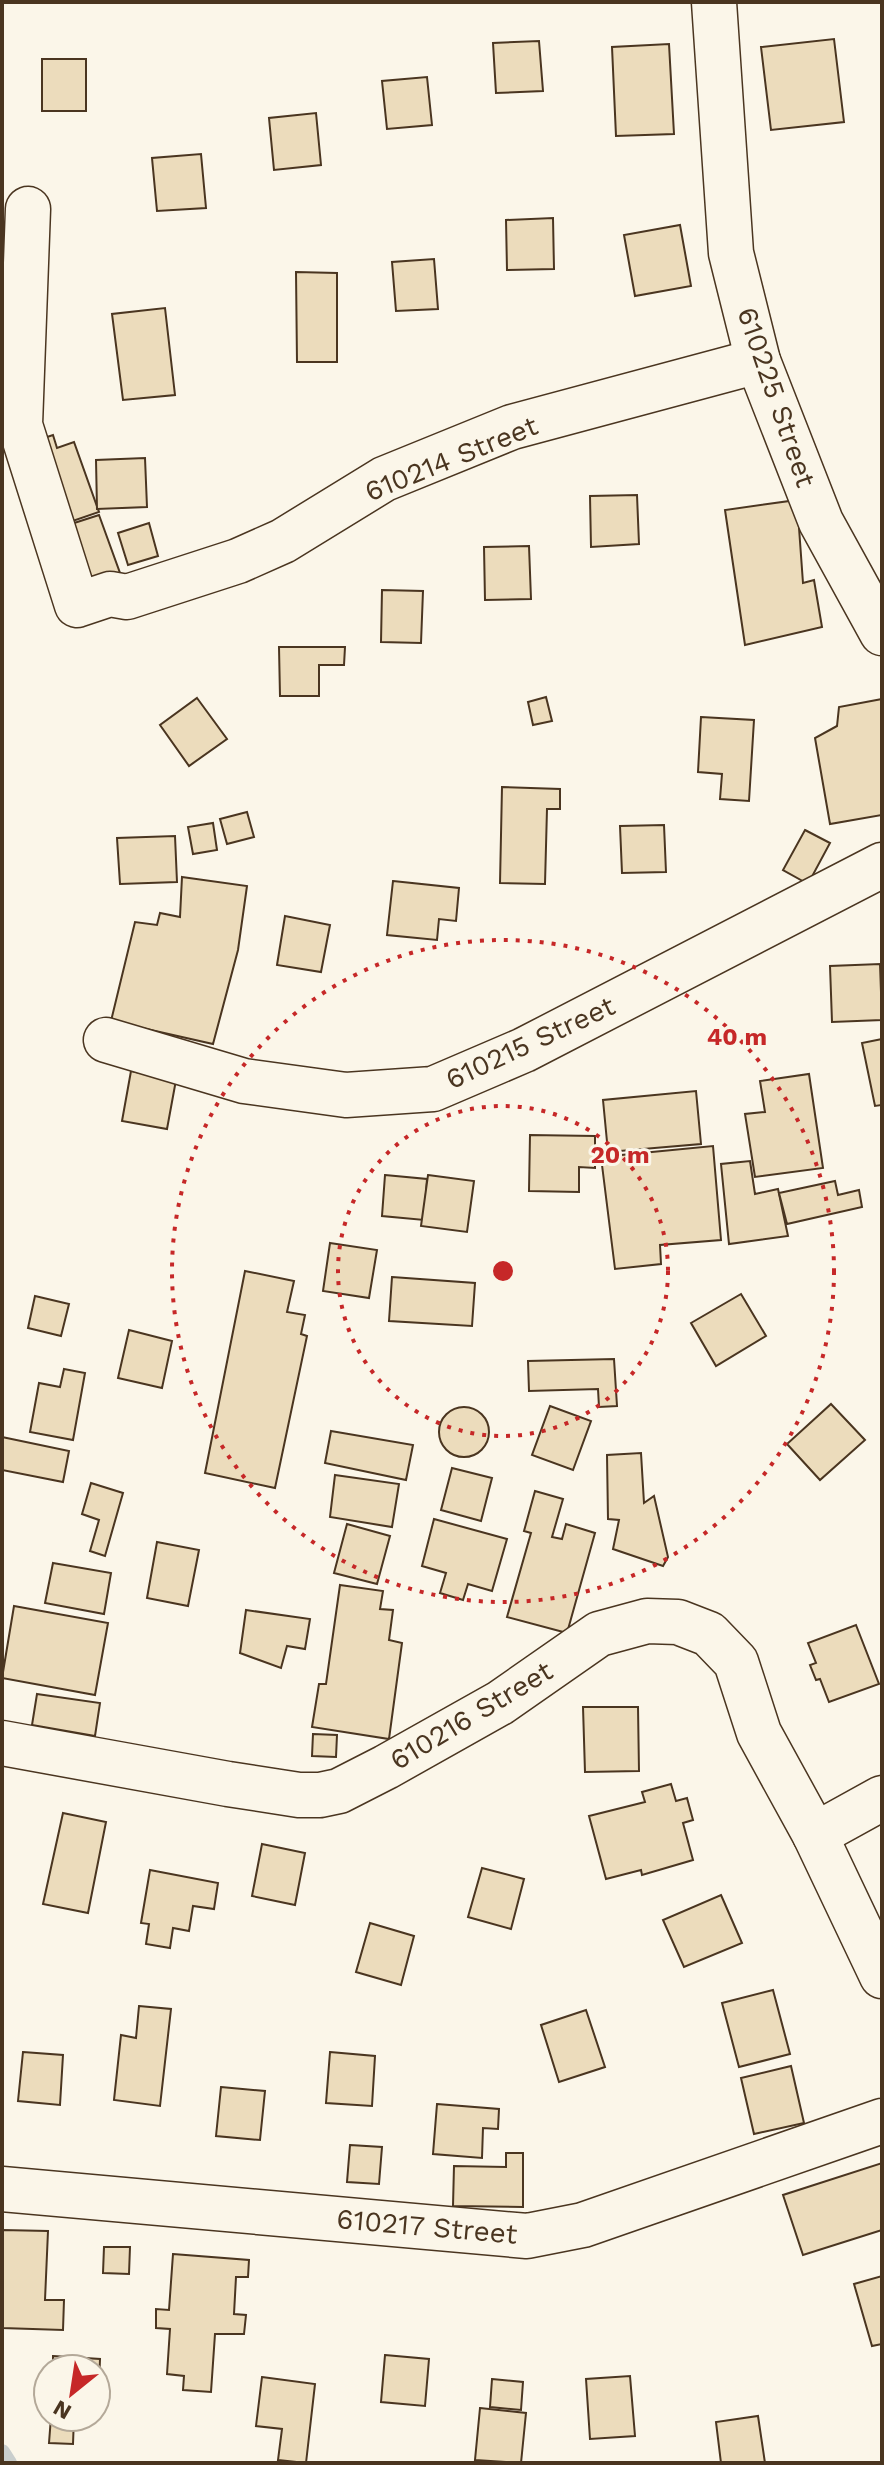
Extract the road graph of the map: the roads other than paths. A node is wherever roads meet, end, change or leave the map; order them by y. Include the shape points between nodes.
1 (714, 2) edge
2 (28, 209) dead end
3 (758, 361) junction
4 (882, 633) edge
5 (882, 865) edge
6 (106, 1040) dead end
7 (2, 1743) edge
8 (882, 1798) edge
9 (815, 1835) junction
10 (882, 1976) edge
11 (882, 2121) edge
12 (2, 2189) edge

1 - 3 street, 610225 Street via 731,253
2 - 3 street, 610214 Street via 20,425 77,605 110,594 127,597 238,561 283,541 384,479 512,427
3 - 4 street, 610225 Street via 821,522
5 - 6 street, 610215 Street via 524,1050 433,1089 346,1095 258,1083
7 - 9 street, 610216 Street via 320,1795 386,1767 500,1703 599,1634 647,1621 678,1622 709,1634 736,1662 759,1733
8 - 9 street
9 - 10 street, 610216 Street
11 - 12 street, 610217 Street via 583,2225 527,2236

